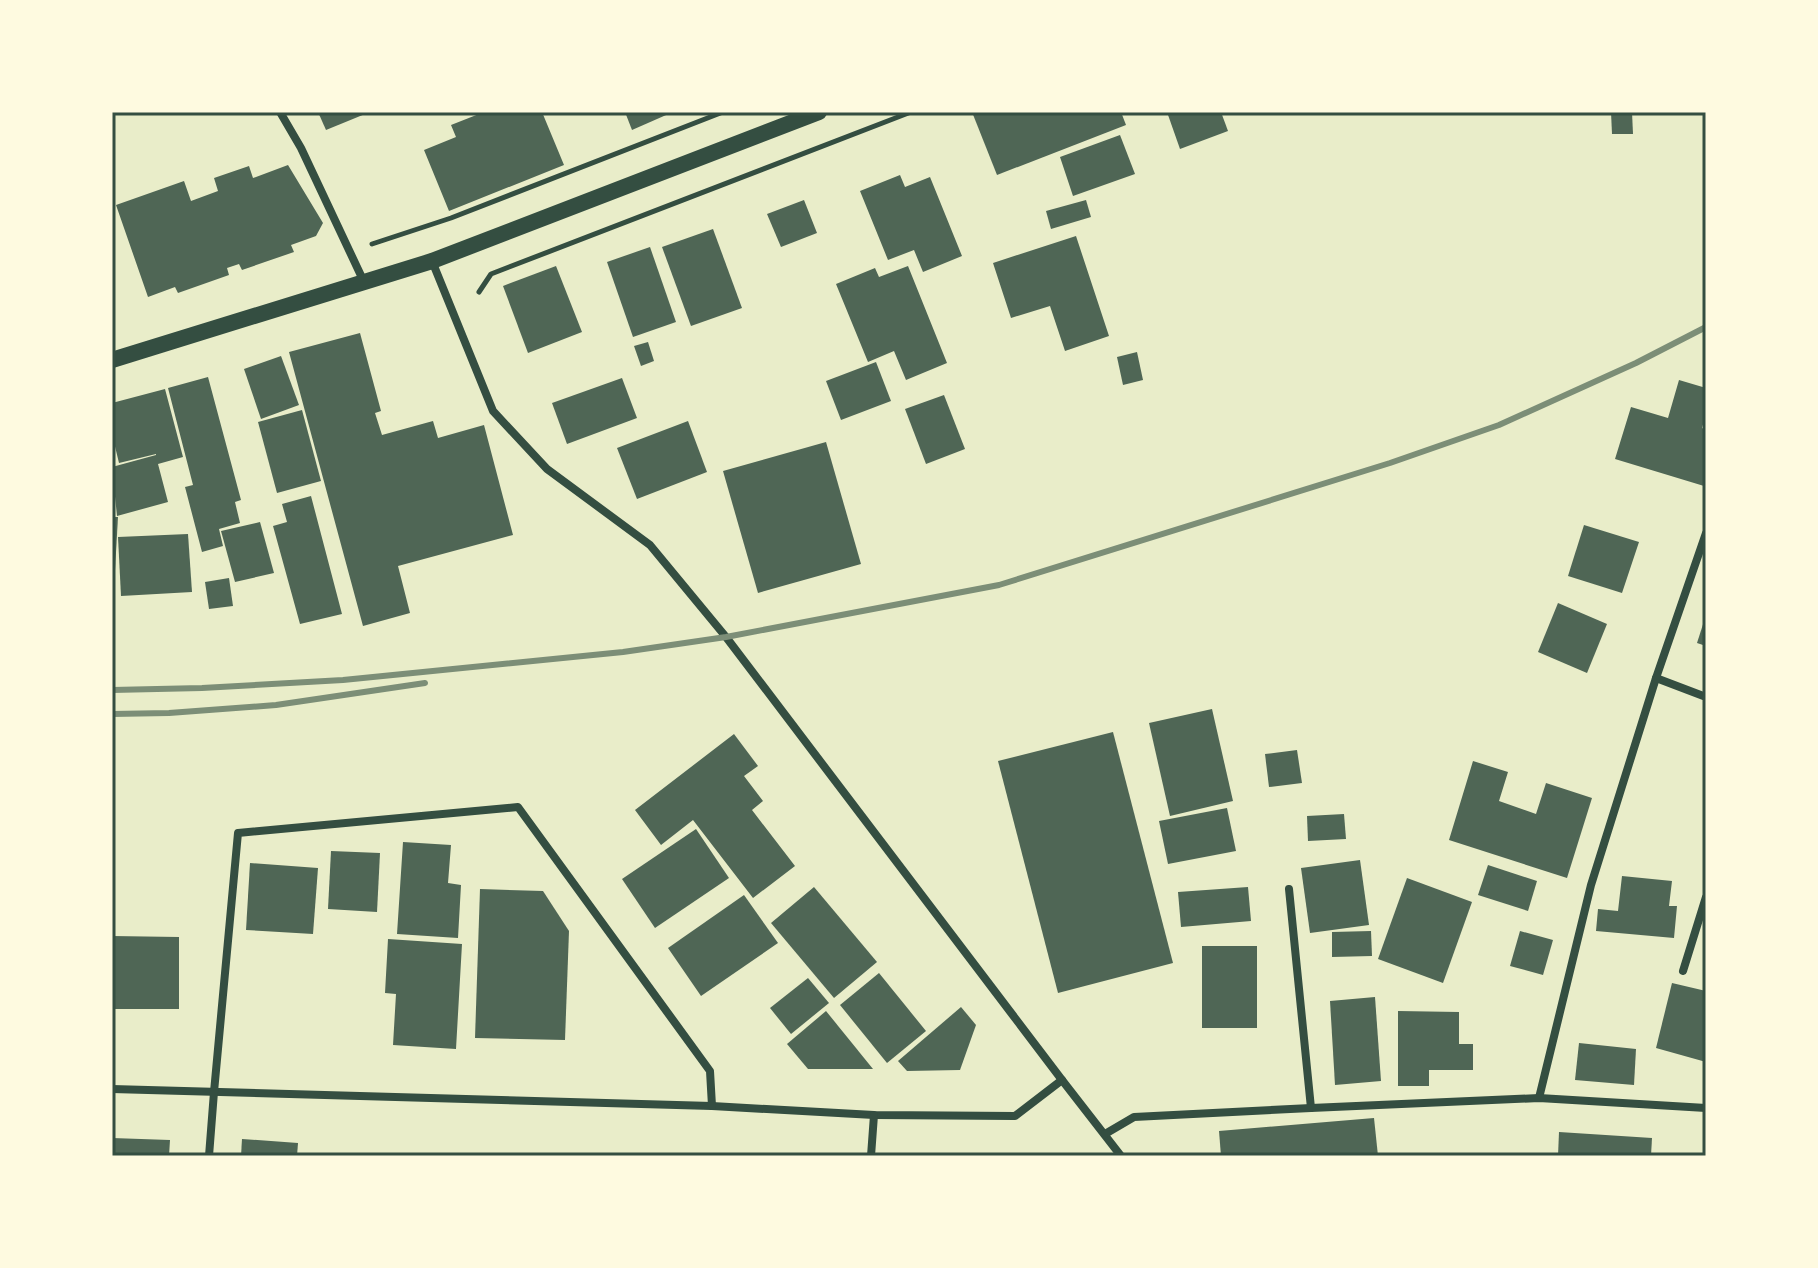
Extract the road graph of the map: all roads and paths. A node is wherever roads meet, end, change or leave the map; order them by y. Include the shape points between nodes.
1 (280, 112) edge
2 (723, 112) edge
3 (911, 112) edge
4 (808, 114) edge
5 (371, 245) dead end
6 (432, 261) junction
7 (364, 283) junction
8 (479, 292) dead end
9 (112, 360) edge
10 (1706, 533) edge
11 (1656, 678) junction
12 (1706, 697) edge
13 (1289, 889) dead end
14 (1706, 897) edge
15 (1683, 971) dead end
16 (1062, 1080) junction
17 (112, 1089) edge
18 (214, 1092) junction
19 (1539, 1098) junction
20 (712, 1106) junction
21 (1311, 1108) junction
22 (1706, 1108) edge
23 (874, 1115) junction
24 (1105, 1134) junction
25 (209, 1156) edge
26 (871, 1156) edge
27 (1121, 1156) edge

1 - 7 street
2 - 5 path
3 - 8 path via 491,274
4 - 6 main road
6 - 7 main road
6 - 16 street via 493,411 547,469 650,545 726,637
7 - 9 main road
10 - 11 street
11 - 12 street
11 - 19 street via 1591,885
13 - 21 street
14 - 15 street
16 - 23 street via 1015,1116
16 - 24 street
17 - 18 street
18 - 20 street
18 - 20 street via 238,833 518,807 710,1071
18 - 25 street
19 - 21 street
19 - 22 street
20 - 23 street
21 - 24 street via 1134,1117
23 - 26 street
24 - 27 street

